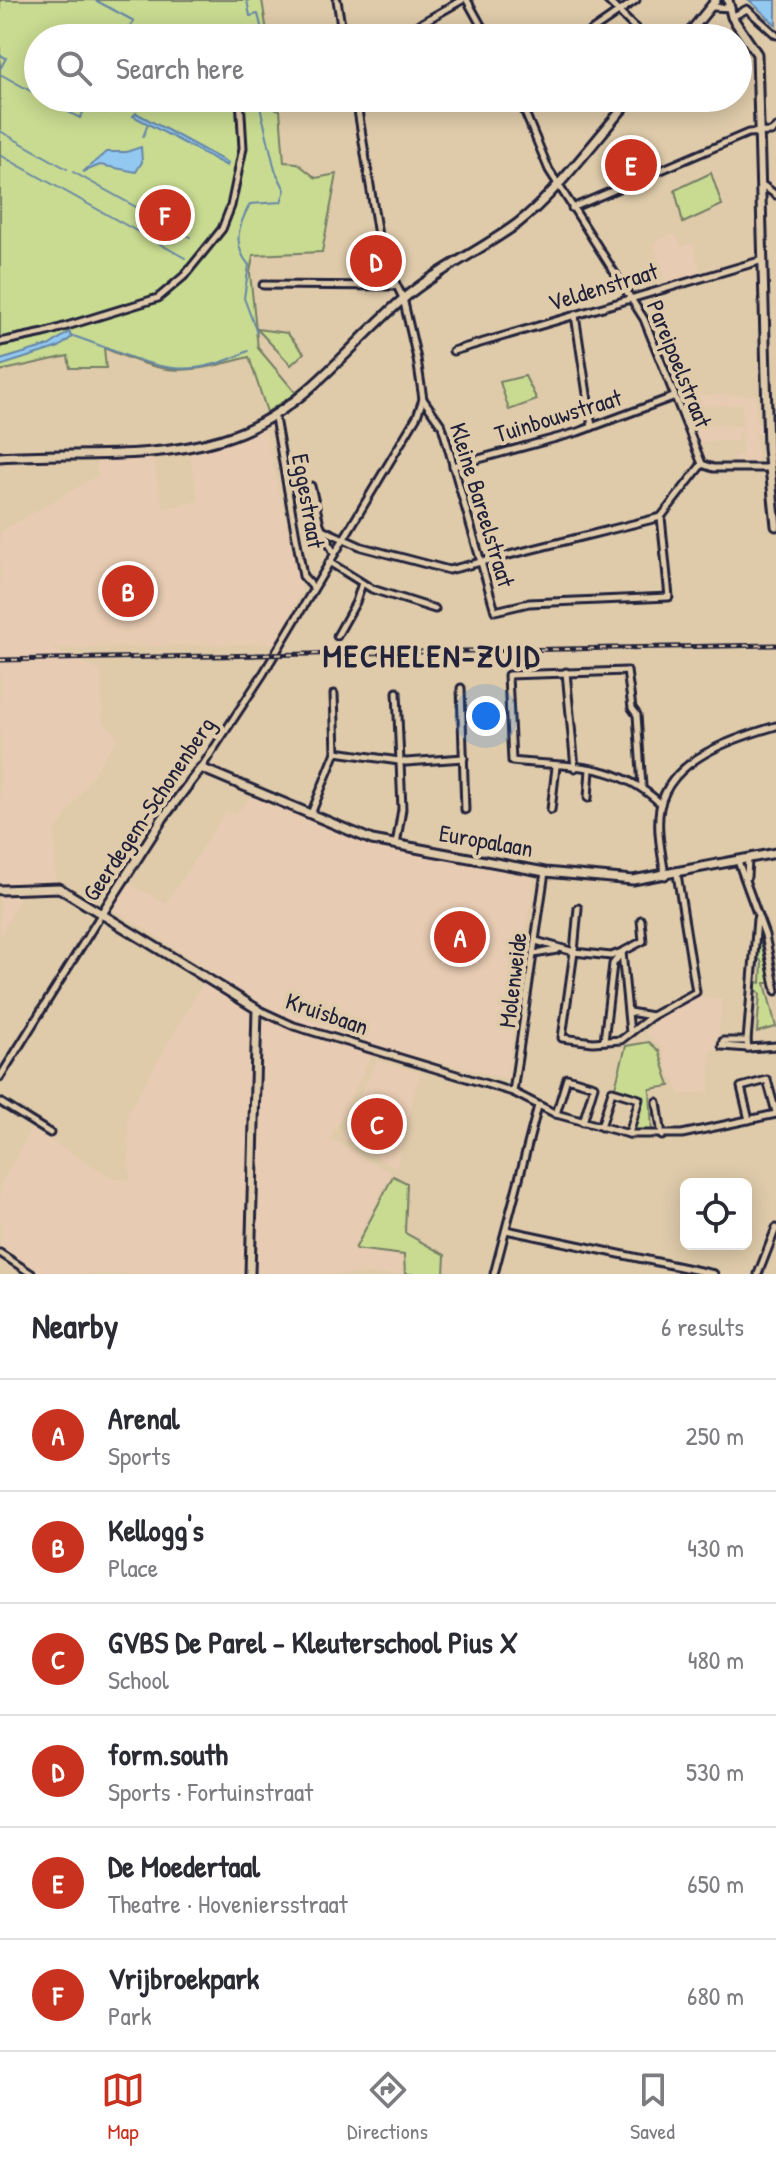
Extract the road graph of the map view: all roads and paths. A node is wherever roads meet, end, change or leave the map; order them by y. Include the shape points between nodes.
1 (337, 0) edge
2 (464, 0) edge
3 (607, 0) edge
4 (636, 0) edge
5 (728, 0) edge
6 (714, 3) edge
7 (619, 12) junction
8 (732, 13) junction
9 (341, 24) edge
10 (422, 24) edge
11 (479, 24) edge
12 (601, 24) edge
13 (631, 24) edge
14 (697, 24) edge
15 (739, 24) edge
16 (776, 35) edge
17 (752, 46) edge
18 (241, 112) edge
19 (358, 112) edge
20 (525, 112) edge
21 (619, 112) edge
22 (776, 128) edge
23 (760, 131) junction
24 (556, 183) junction
25 (761, 184) junction
26 (776, 195) edge
27 (572, 208) junction
28 (764, 260) junction
29 (263, 285) dead end
30 (396, 286) junction
31 (632, 297) junction
32 (403, 298) junction
33 (575, 315) junction
34 (0, 342) edge
35 (453, 351) dead end
36 (673, 397) junction
37 (423, 399) junction
38 (275, 418) junction
39 (592, 427) junction
40 (0, 457) edge
41 (771, 462) edge
42 (702, 464) junction
43 (453, 466) junction
44 (311, 486) dead end
45 (661, 517) junction
46 (776, 526) edge
47 (324, 530) junction
48 (344, 536) junction
49 (334, 552) junction
50 (329, 562) junction
51 (481, 562) junction
52 (362, 583) junction
53 (313, 587) junction
54 (435, 609) dead end
55 (337, 636) dead end
56 (566, 672) junction
57 (461, 688) dead end
58 (397, 692) dead end
59 (334, 694) dead end
60 (776, 726) edge
61 (336, 752) junction
62 (464, 758) junction
63 (400, 761) junction
64 (556, 767) junction
65 (201, 768) junction
66 (575, 768) junction
67 (590, 769) junction
68 (642, 786) junction
69 (588, 798) dead end
70 (661, 804) junction
71 (465, 810) dead end
72 (551, 810) dead end
73 (311, 814) junction
74 (396, 845) junction
75 (776, 853) edge
76 (748, 859) junction
77 (738, 861) junction
78 (545, 872) junction
79 (677, 874) junction
80 (665, 877) junction
81 (747, 877) junction
82 (0, 890) edge
83 (578, 908) dead end
84 (103, 912) junction
85 (757, 919) junction
86 (641, 920) dead end
87 (536, 941) junction
88 (558, 950) junction
89 (574, 952) junction
90 (622, 952) junction
91 (534, 954) junction
92 (776, 991) edge
93 (257, 1009) junction
94 (629, 1012) junction
95 (652, 1016) junction
96 (630, 1033) junction
97 (604, 1041) junction
98 (776, 1046) edge
99 (0, 1077) edge
100 (776, 1078) edge
101 (767, 1080) junction
102 (513, 1092) junction
103 (0, 1102) edge
104 (657, 1102) dead end
105 (538, 1106) junction
106 (776, 1113) edge
107 (556, 1114) junction
108 (749, 1120) junction
109 (583, 1122) junction
110 (601, 1127) junction
111 (50, 1133) dead end
112 (629, 1134) junction
113 (662, 1136) junction
114 (776, 1228) edge
115 (506, 1230) junction
116 (0, 1253) edge
117 (32, 1274) edge
118 (250, 1274) edge
119 (494, 1274) edge
120 (714, 1274) edge
121 (758, 1274) edge

1 - 9 street
2 - 10 street
2 - 11 street
3 - 7 street
4 - 7 street
5 - 8 street
6 - 8 street
6 - 14 street
7 - 12 street
7 - 13 street
8 - 15 street
8 - 16 street via 747,9
17 - 23 street via 757,54
18 - 34 street via 243,148 231,206 222,229 184,276 158,298
19 - 30 street via 371,210 381,254
20 - 24 street, Pareipoelstraat
21 - 24 street
22 - 23 street
23 - 25 street
23 - 27 street
24 - 27 street, Pareipoelstraat
24 - 32 street via 520,221
25 - 26 street
25 - 28 street
27 - 31 street, Pareipoelstraat
28 - 31 street, Veldenstraat
28 - 41 street
29 - 30 street
30 - 32 street
31 - 33 street, Veldenstraat
31 - 36 street, Pareipoelstraat
32 - 37 street
32 - 38 street
33 - 35 street, Veldenstraat
33 - 39 street
36 - 39 street, Tuinbouwstraat
36 - 42 street, Pareipoelstraat
37 - 43 street, Kleine Bareelstraat via 442,426
37 - 48 street, Geerdegem-Schonenberg
38 - 40 street via 223,439 171,450
38 - 53 street, Eggestraat via 303,576
39 - 43 street, Tuinbouwstraat
41 - 42 street, Pareipoelstraat via 713,468
41 - 46 street
42 - 45 street
43 - 51 street, Kleine Bareelstraat
44 - 47 street
45 - 51 street
45 - 51 street, Kleine Bareelstraat via 669,597 529,603 495,611
47 - 48 street
47 - 49 street
48 - 49 street, Geerdegem-Schonenberg
48 - 51 street via 362,547 435,568
49 - 50 street, Geerdegem-Schonenberg
50 - 52 street
50 - 53 street, Geerdegem-Schonenberg
52 - 54 street
52 - 55 street
53 - 65 street, Geerdegem-Schonenberg
56 - 64 street via 508,675 512,761
56 - 66 street
56 - 68 street via 630,674
57 - 62 street
58 - 63 street
59 - 61 street
60 - 70 street via 707,752 680,775
61 - 63 street
61 - 73 street
62 - 63 street
62 - 71 street
63 - 74 street via 402,809
64 - 66 street
64 - 72 street
65 - 73 street, Europalaan
65 - 84 street, Geerdegem-Schonenberg
66 - 67 street
67 - 68 street via 616,773
67 - 69 street
68 - 70 street
70 - 80 street via 658,828
73 - 74 street, Europalaan
74 - 78 street, Europalaan
75 - 76 street, Europalaan
76 - 77 street, Europalaan
76 - 81 street
77 - 79 street, Europalaan
77 - 81 street
78 - 80 street, Europalaan via 612,880
78 - 87 street, Molenweide
79 - 80 street, Europalaan
79 - 95 street via 696,992
81 - 85 street
82 - 84 street, Kruisbaan via 59,888
83 - 89 street
84 - 93 street, Kruisbaan
84 - 99 street, Geerdegem-Schonenberg
85 - 92 street
85 - 98 street via 748,1045
86 - 90 street via 643,941
87 - 88 street
87 - 91 street, Molenweide
88 - 89 street
88 - 91 street
89 - 90 street
89 - 97 street via 562,1038
90 - 94 street
90 - 97 street via 613,964
91 - 102 street, Molenweide
93 - 102 street, Kruisbaan via 294,1026
93 - 118 street
94 - 95 street
94 - 96 street
95 - 96 street
96 - 97 street via 621,1040
100 - 101 street
101 - 106 street, Kruisbaan
101 - 108 street via 741,1087
102 - 105 street, Kruisbaan
103 - 111 street
104 - 113 street
105 - 107 street, Kruisbaan
105 - 115 street
106 - 108 street, Kruisbaan
107 - 109 street, Kruisbaan
107 - 109 street via 567,1078 594,1086
108 - 113 street, Kruisbaan
109 - 110 street, Kruisbaan
110 - 112 street, Kruisbaan
110 - 112 street via 612,1091 639,1099
112 - 113 street, Kruisbaan
114 - 121 street
115 - 119 street
115 - 120 street
116 - 117 street

